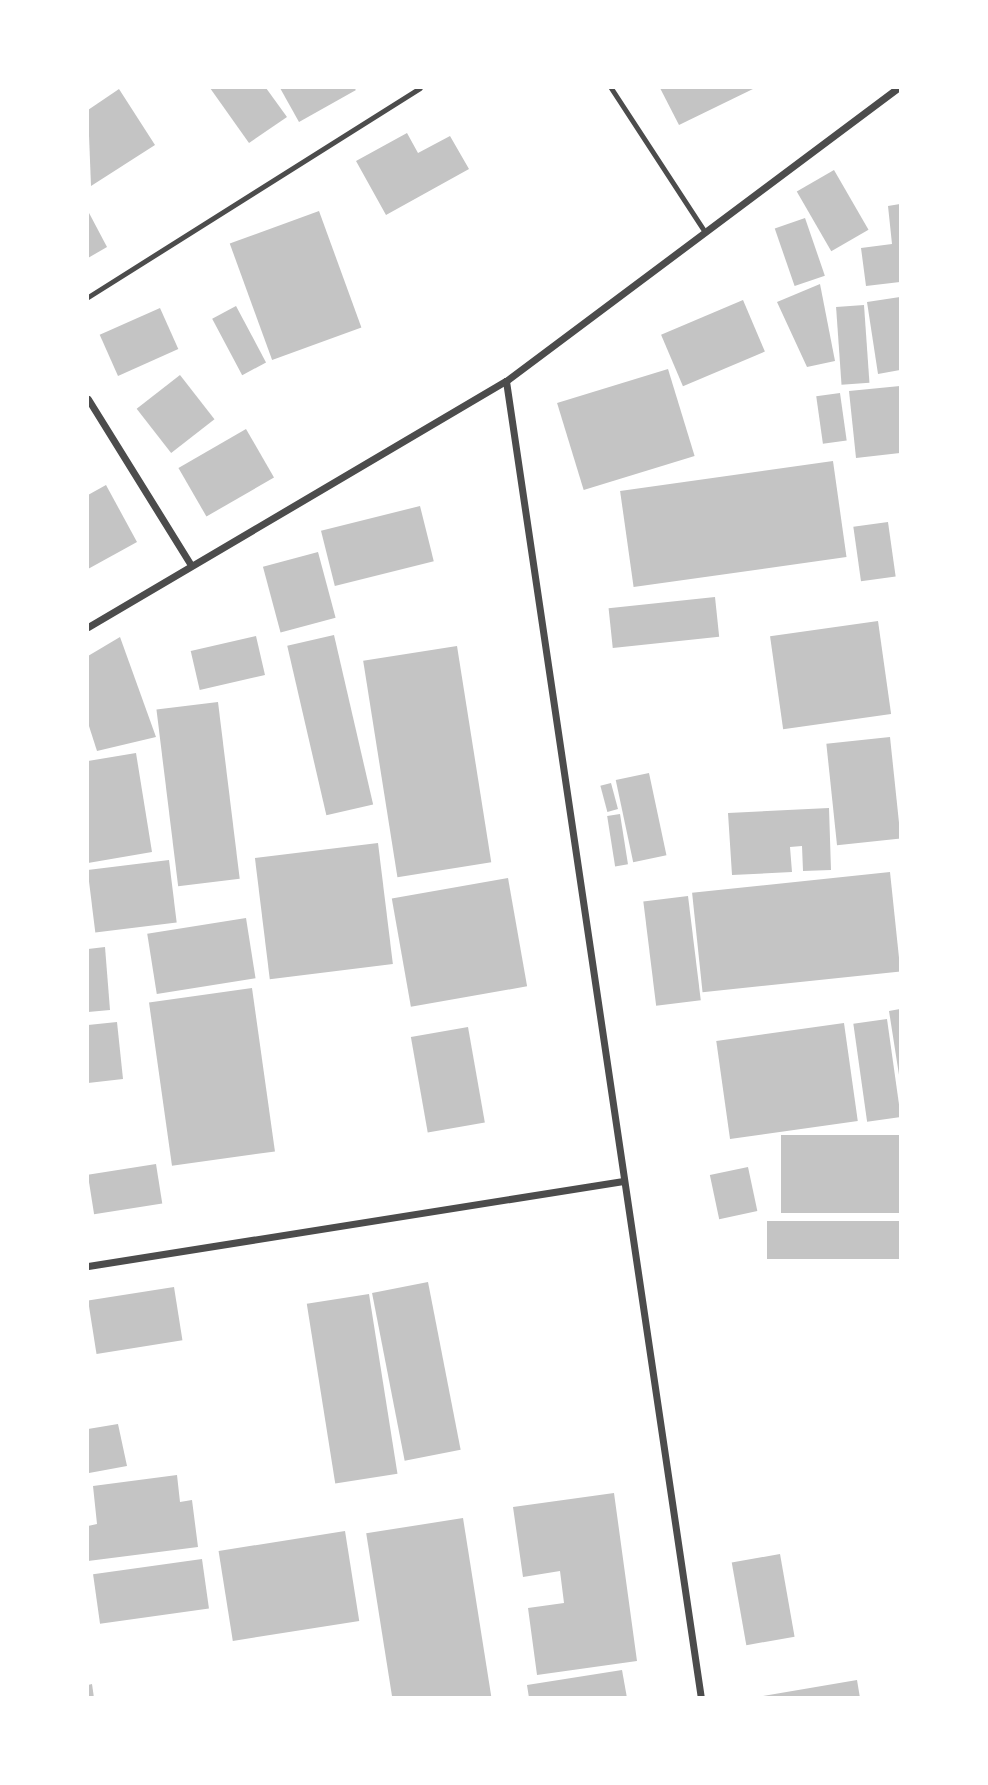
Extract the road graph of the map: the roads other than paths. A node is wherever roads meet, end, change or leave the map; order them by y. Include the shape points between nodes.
1 (420, 88) edge
2 (611, 88) edge
3 (898, 88) edge
4 (703, 229) junction
5 (88, 297) edge
6 (506, 380) junction
7 (88, 399) edge
8 (191, 565) junction
9 (88, 627) edge
10 (623, 1181) junction
11 (88, 1266) edge
12 (701, 1698) edge

1 - 5 lane
2 - 4 lane
3 - 4 street
4 - 6 street
6 - 8 street
6 - 10 street
7 - 8 street
8 - 9 street
10 - 11 street
10 - 12 street

